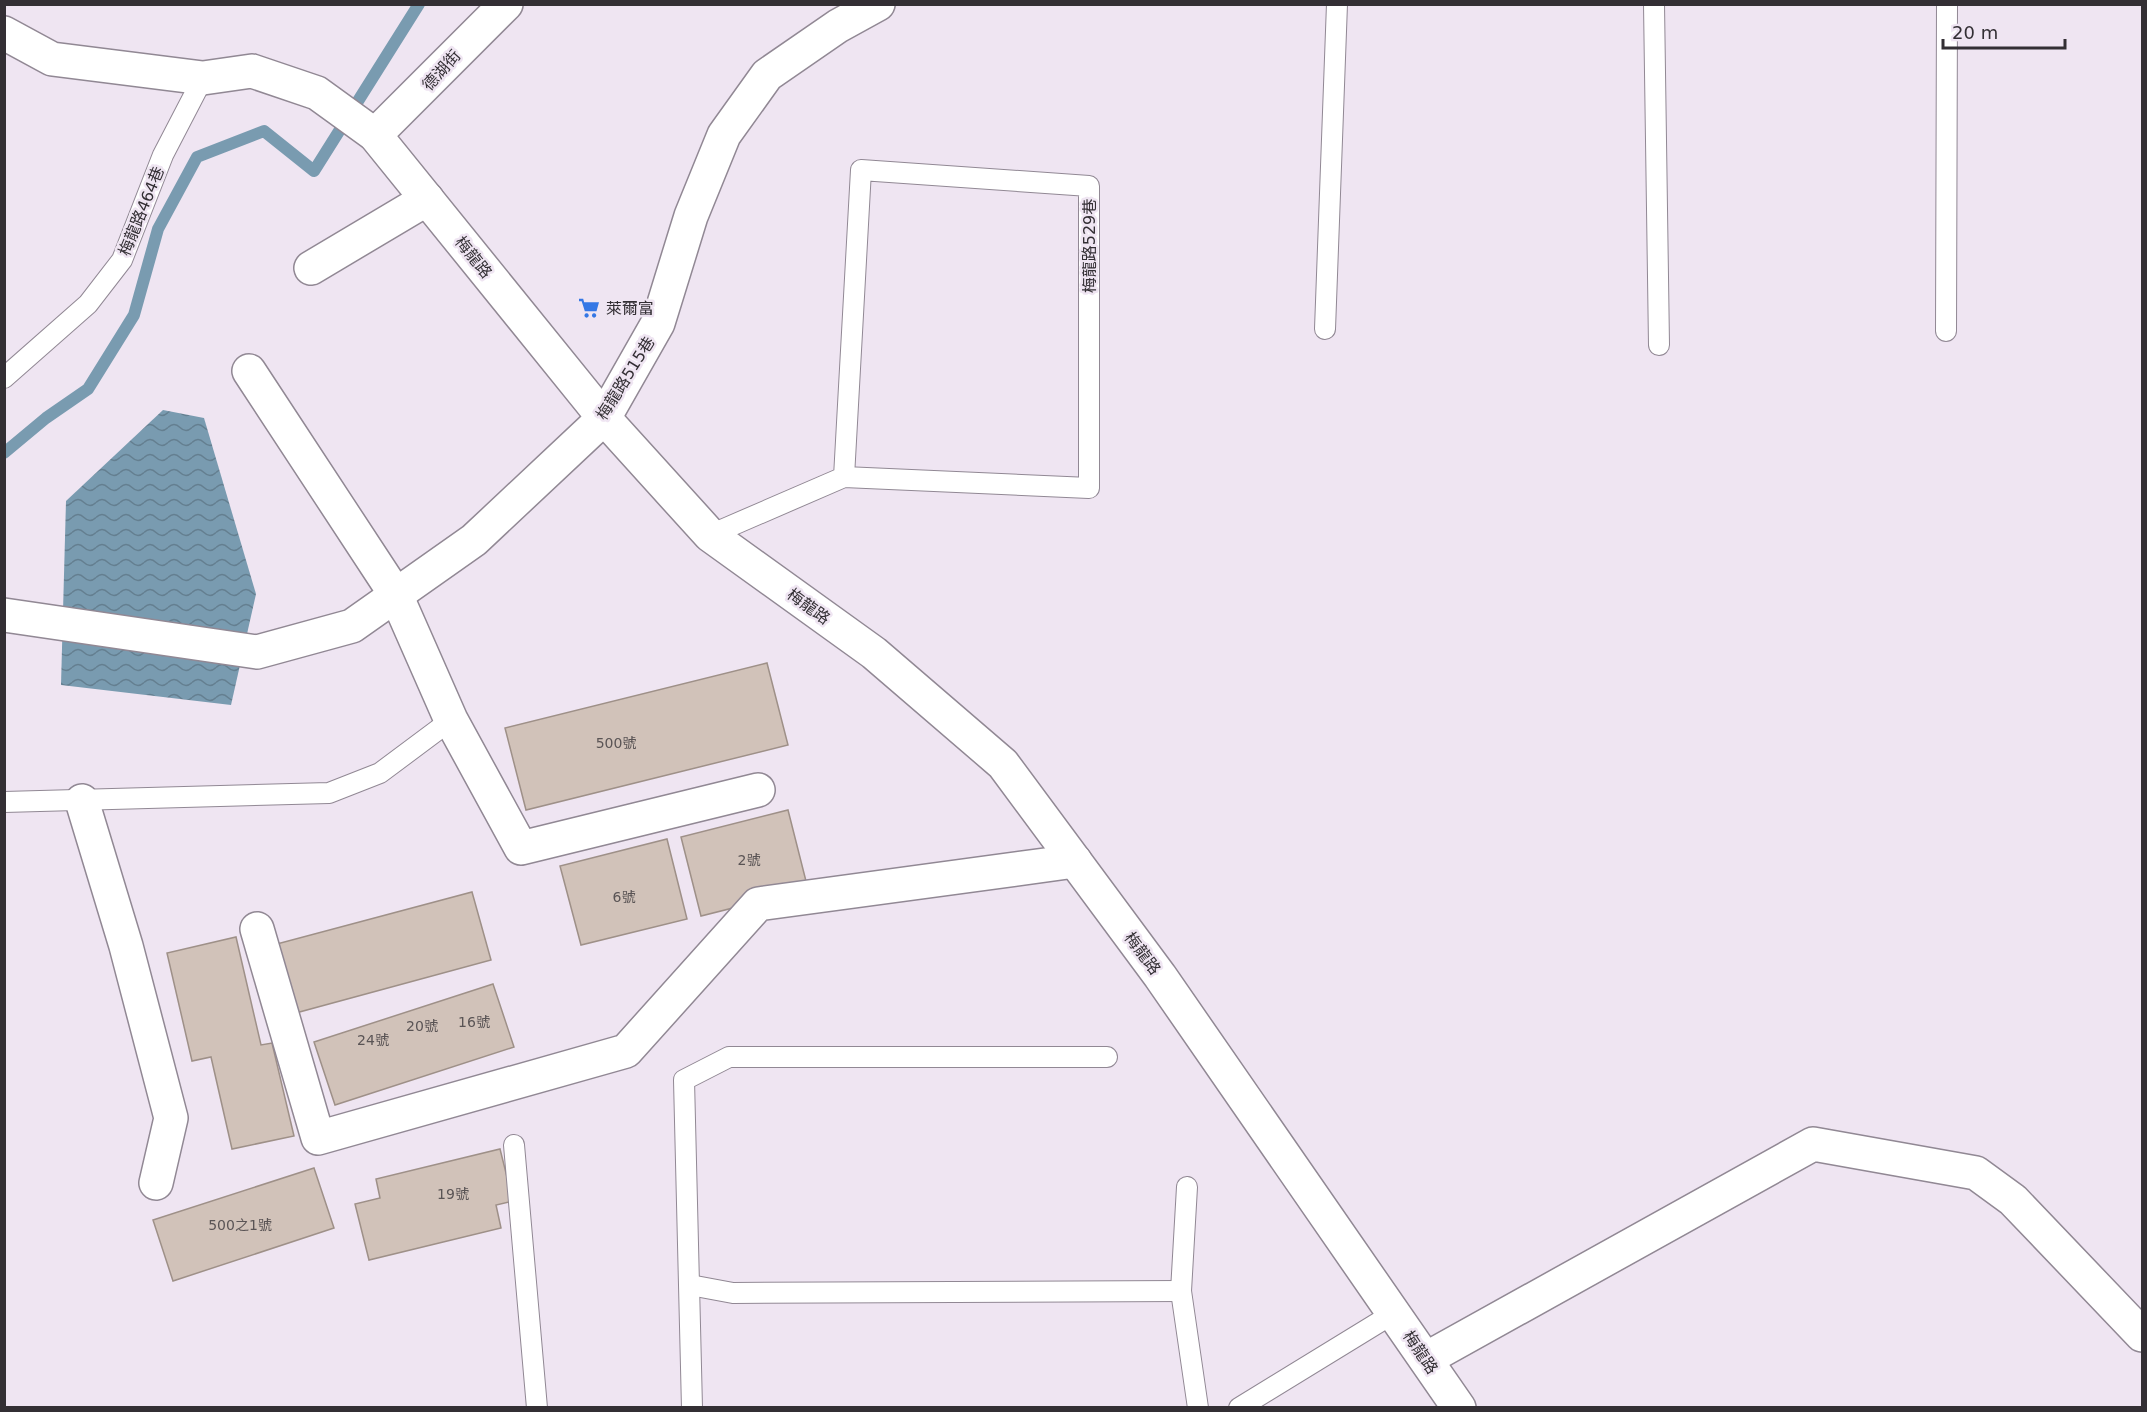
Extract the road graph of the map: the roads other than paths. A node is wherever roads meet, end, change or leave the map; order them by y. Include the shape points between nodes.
1 (506, 4) edge
2 (878, 4) edge
3 (1337, 4) edge
4 (1654, 4) edge
5 (1947, 4) edge
6 (4, 33) edge
7 (203, 78) junction
8 (373, 134) junction
9 (427, 199) junction
10 (311, 268) dead end
11 (1325, 329) dead end
12 (1946, 331) dead end
13 (1659, 345) dead end
14 (249, 371) dead end
15 (4, 378) edge
16 (604, 418) junction
17 (844, 477) junction
18 (710, 535) junction
19 (396, 595) junction
20 (4, 615) edge
21 (451, 720) junction
22 (758, 790) dead end
23 (82, 801) junction
24 (4, 802) edge
25 (1075, 861) junction
26 (257, 928) dead end
27 (1107, 1057) dead end
28 (514, 1145) dead end
29 (156, 1182) dead end
30 (1187, 1187) dead end
31 (690, 1286) junction
32 (1181, 1291) junction
33 (1394, 1313) junction
34 (2142, 1335) edge
35 (1426, 1359) junction
36 (537, 1407) edge
37 (692, 1407) edge
38 (1198, 1407) edge
39 (1239, 1407) edge
40 (1459, 1407) edge

1 - 8 street, 德湖街
2 - 16 street, 梅龍路515巷 via 838,26 767,75 724,135 691,216 658,323
3 - 11 lane
4 - 13 lane
5 - 12 lane
6 - 7 street, 梅龍路 via 52,59
7 - 8 street, 梅龍路 via 252,71 317,93
7 - 15 lane, 梅龍路464巷 via 163,155 122,260 88,304
8 - 9 street, 梅龍路
9 - 10 street
9 - 16 street, 梅龍路
14 - 19 street
16 - 18 street, 梅龍路
16 - 19 street, 梅龍路515巷 via 474,540
17 - 17 lane, 梅龍路529巷 via 1089,488 1089,186 861,170
17 - 18 lane, 梅龍路529巷
18 - 25 street, 梅龍路 via 873,653 1003,764
19 - 20 street, 梅龍路515巷 via 352,626 257,652
19 - 21 street
21 - 22 street via 521,848
21 - 23 lane via 380,773 329,793
23 - 24 lane
23 - 29 street via 126,946 171,1118
25 - 26 street via 758,904 626,1051 318,1138
25 - 33 street, 梅龍路 via 1160,976
27 - 31 lane via 729,1057 684,1080
28 - 36 lane
30 - 32 lane
31 - 32 lane via 733,1293
31 - 37 lane
32 - 38 lane
33 - 35 street, 梅龍路
33 - 39 lane
34 - 35 street via 2013,1200 1976,1173 1813,1143
35 - 40 street, 梅龍路

